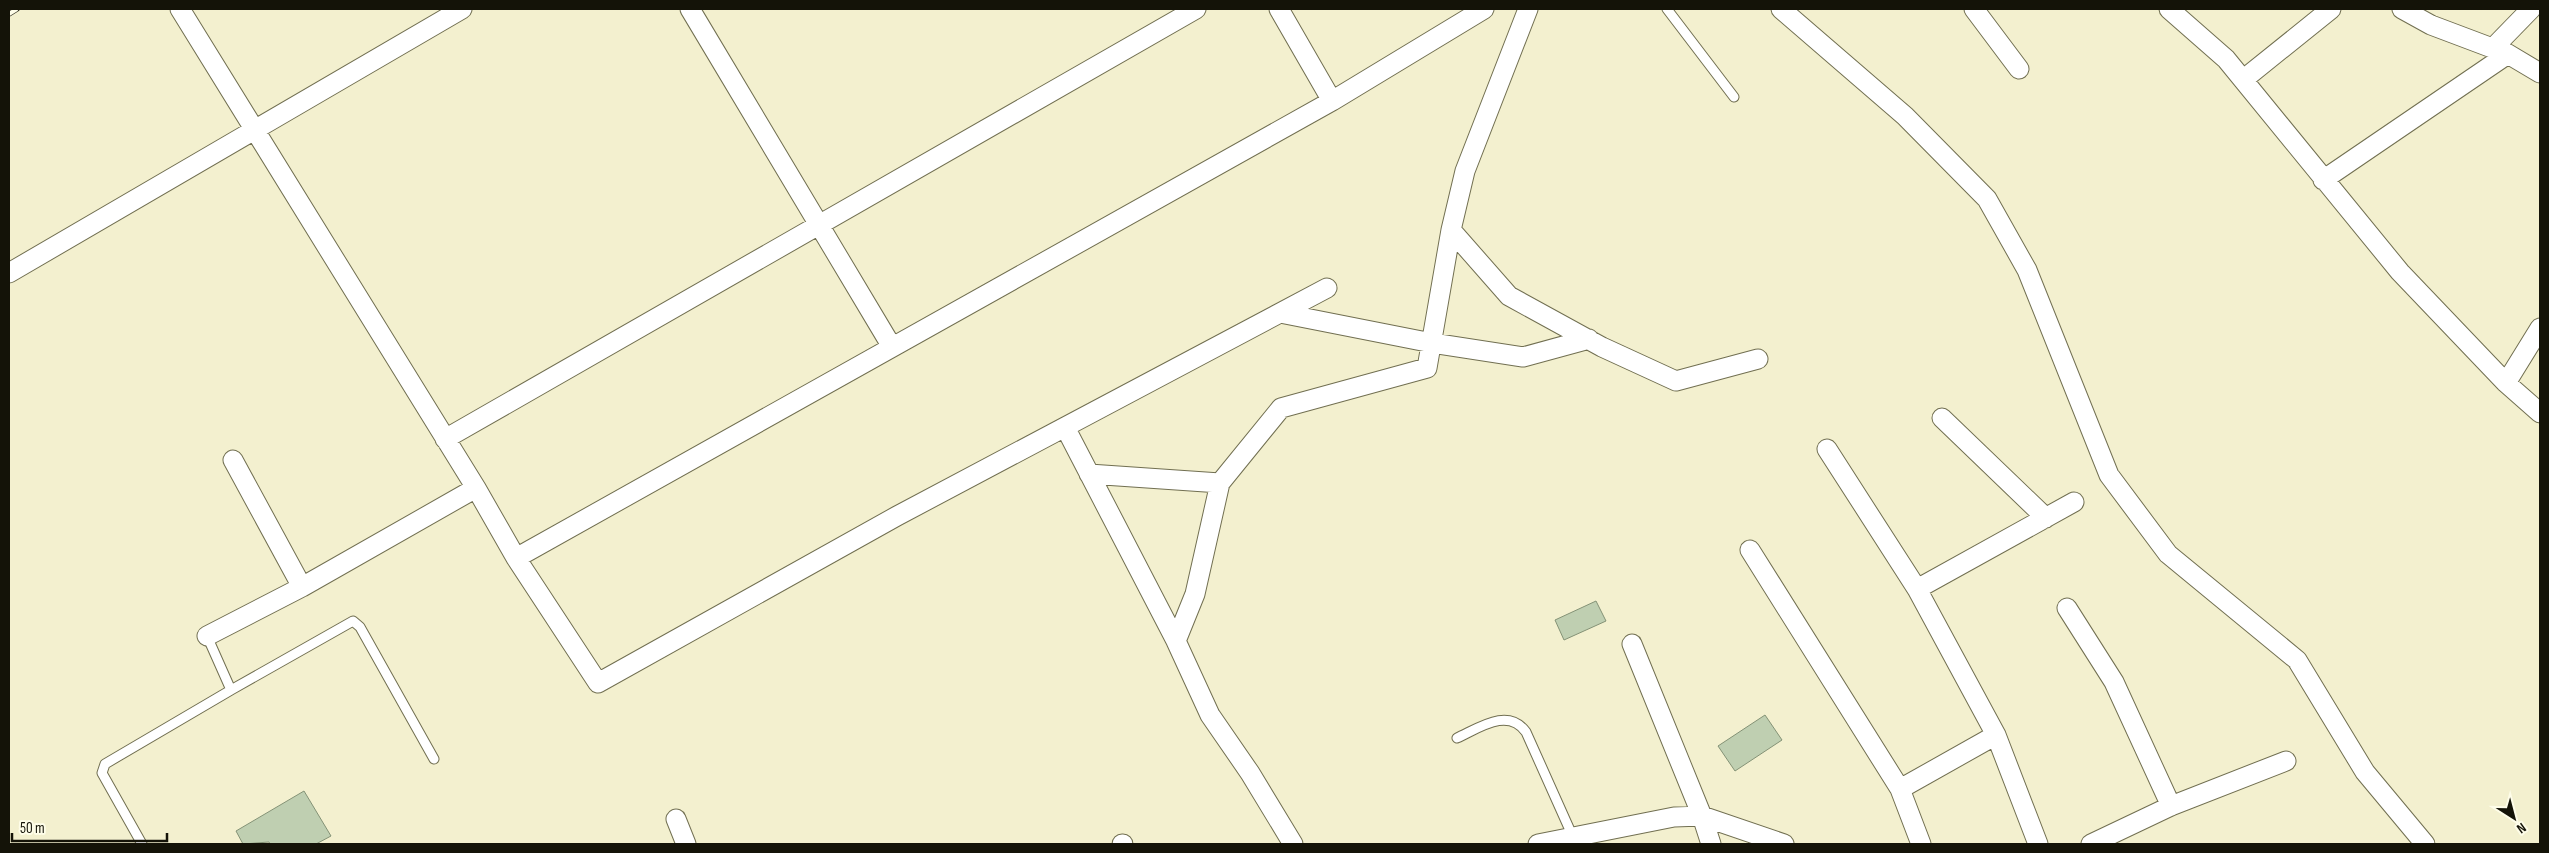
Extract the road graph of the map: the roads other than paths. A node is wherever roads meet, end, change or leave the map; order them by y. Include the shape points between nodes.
1 (180, 9) edge
2 (462, 9) edge
3 (690, 9) edge
4 (1196, 9) edge
5 (1278, 9) edge
6 (1484, 9) edge
7 (1528, 9) edge
8 (1667, 9) edge
9 (1781, 9) edge
10 (1974, 9) edge
11 (2169, 9) edge
12 (2332, 9) edge
13 (2402, 9) edge
14 (2531, 9) edge
15 (2501, 51) junction
16 (2019, 69) dead end
17 (2540, 73) edge
18 (2244, 79) junction
19 (1734, 96) dead end
20 (1332, 100) junction
21 (254, 130) junction
22 (2324, 180) junction
23 (819, 224) junction
24 (1451, 230) junction
25 (9, 273) edge
26 (1327, 288) dead end
27 (1280, 313) junction
28 (2540, 328) edge
29 (1589, 339) junction
30 (1432, 343) junction
31 (892, 346) junction
32 (1758, 359) dead end
33 (2506, 383) junction
34 (2540, 413) edge
35 (1942, 418) dead end
36 (1065, 427) junction
37 (445, 438) junction
38 (1827, 450) dead end
39 (233, 460) dead end
40 (1089, 474) junction
41 (1220, 483) junction
42 (476, 488) junction
43 (2074, 502) dead end
44 (2046, 518) junction
45 (1750, 550) dead end
46 (516, 558) junction
47 (302, 587) junction
48 (1917, 589) junction
49 (2067, 608) dead end
50 (207, 636) joint
51 (1176, 641) junction
52 (1632, 644) dead end
53 (231, 690) junction
54 (1996, 735) junction
55 (1457, 738) dead end
56 (434, 759) dead end
57 (2286, 761) dead end
58 (1900, 789) junction
59 (2171, 806) junction
60 (1702, 816) junction
61 (676, 819) dead end
62 (1573, 838) junction
63 (142, 844) edge
64 (686, 844) edge
65 (1293, 844) edge
66 (1538, 844) edge
67 (1711, 844) edge
68 (1784, 844) edge
69 (1921, 844) edge
70 (2038, 844) edge
71 (2091, 844) edge
72 (2425, 844) edge

1 - 21 street
2 - 21 street
3 - 23 street
4 - 23 street
5 - 20 street
6 - 20 street
7 - 24 street via 1464,171
8 - 19 lane
9 - 72 street via 1905,116 1987,199 2027,270 2109,475 2168,554 2297,660 2364,772
10 - 16 street
11 - 18 street
12 - 18 street
13 - 15 street via 2431,25
14 - 15 street
15 - 17 street
15 - 22 street
18 - 22 street
20 - 31 street
21 - 25 street
21 - 37 street
22 - 33 street via 2400,272
23 - 31 street
23 - 37 street
24 - 29 street via 1509,296
24 - 30 street
26 - 27 street
27 - 30 street
27 - 36 street
28 - 33 street
29 - 30 street via 1523,357
29 - 32 street via 1676,381
30 - 41 street via 1427,368 1281,408
31 - 46 street
33 - 34 street
35 - 44 street
36 - 40 street
36 - 46 street via 897,516 598,683
37 - 42 street
38 - 48 street
39 - 47 street
40 - 41 street
40 - 51 street
41 - 51 street via 1195,594
42 - 46 street
42 - 47 street
43 - 44 street
44 - 48 street
45 - 58 street
47 - 50 street
48 - 54 street
49 - 59 street via 2114,682
50 - 53 lane
51 - 65 street via 1210,715
52 - 60 street
53 - 56 lane via 353,621
53 - 63 lane via 105,764 102,773
54 - 58 street
54 - 70 street
55 - 62 lane via 1505,719 1518,723 1526,732
57 - 59 street
58 - 69 street
59 - 71 street
60 - 62 street via 1674,817
60 - 67 street
60 - 68 street
61 - 64 street
62 - 66 street

